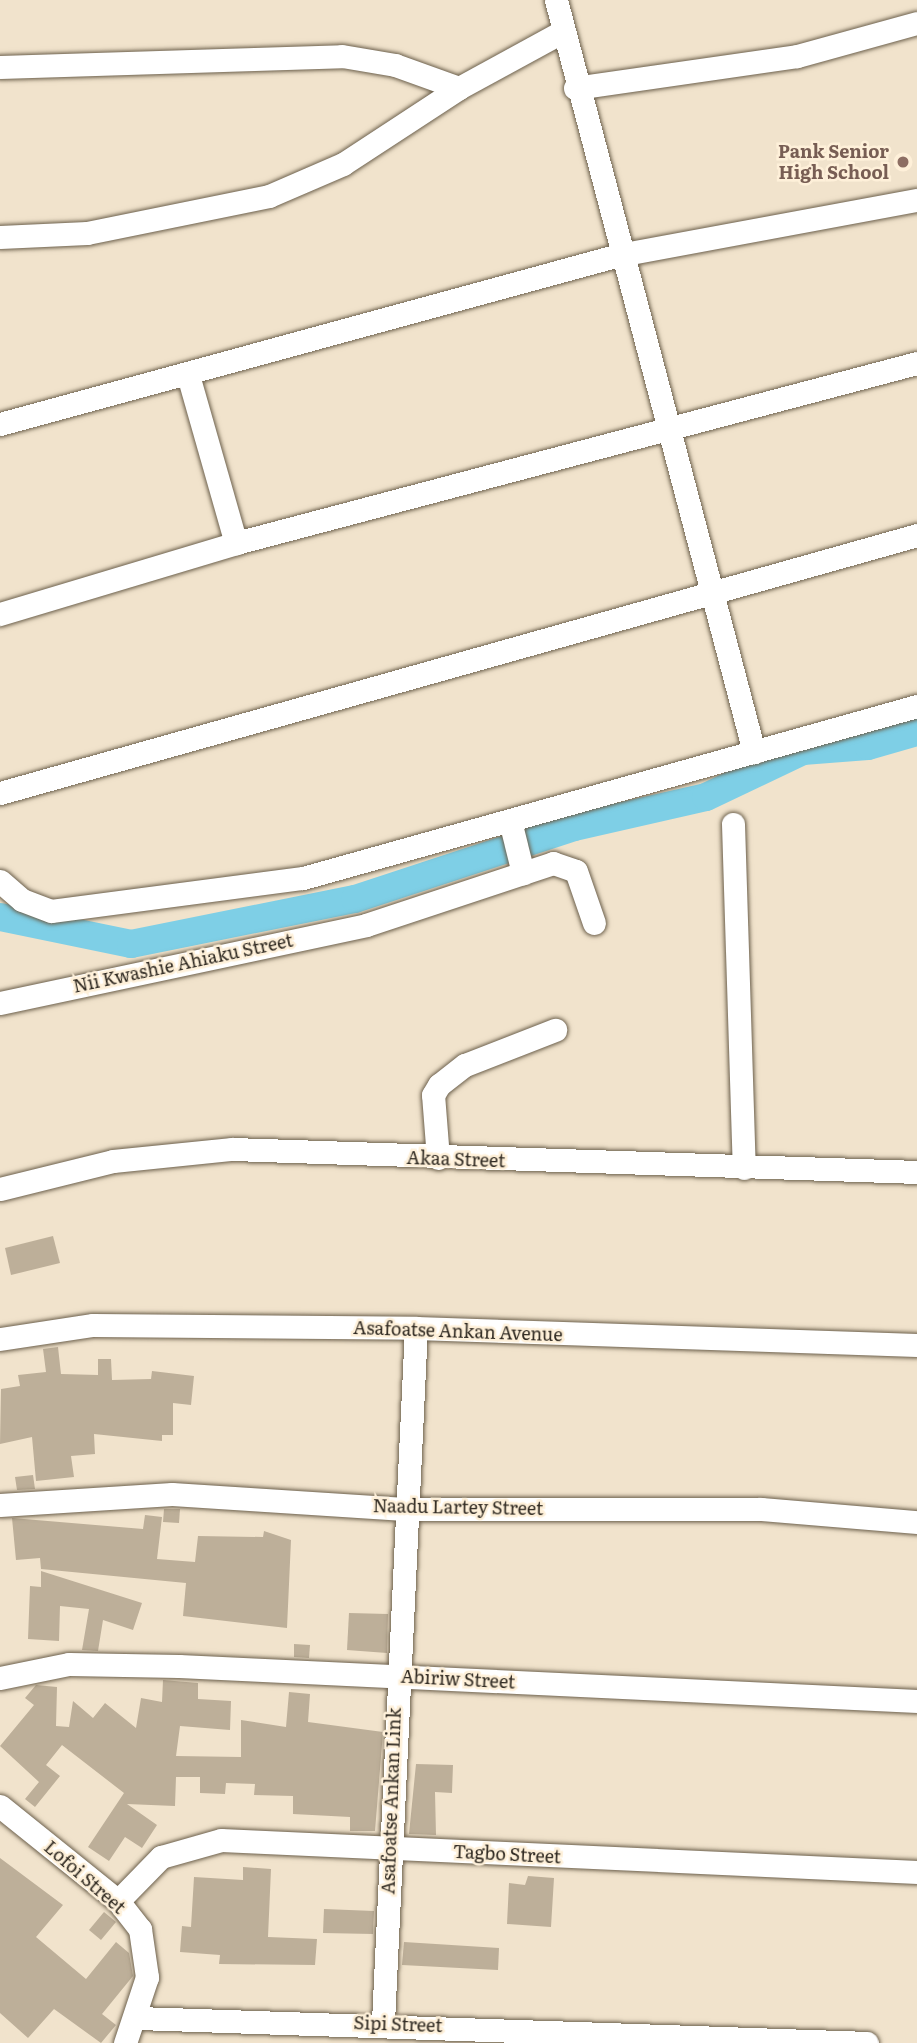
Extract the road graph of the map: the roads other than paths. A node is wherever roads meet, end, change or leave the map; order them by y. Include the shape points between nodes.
1 (555, 0) edge
2 (917, 23) edge
3 (560, 33) junction
4 (0, 67) edge
5 (459, 88) junction
6 (575, 88) junction
7 (917, 200) edge
8 (0, 237) edge
9 (620, 255) junction
10 (917, 363) edge
11 (188, 375) junction
12 (0, 424) edge
13 (669, 429) junction
14 (917, 535) edge
15 (236, 543) junction
16 (714, 596) junction
17 (0, 614) edge
18 (917, 706) edge
19 (754, 752) junction
20 (0, 793) edge
21 (733, 824) dead end
22 (511, 827) junction
23 (521, 866) junction
24 (0, 881) edge
25 (594, 923) dead end
26 (0, 1003) edge
27 (555, 1030) dead end
28 (438, 1158) junction
29 (744, 1168) junction
30 (917, 1172) edge
31 (0, 1189) edge
32 (416, 1328) junction
33 (0, 1339) edge
34 (917, 1345) edge
35 (0, 1505) edge
36 (405, 1509) junction
37 (917, 1522) edge
38 (396, 1676) junction
39 (0, 1678) edge
40 (917, 1701) edge
41 (0, 1806) edge
42 (388, 1849) junction
43 (917, 1872) edge
44 (118, 1901) junction
45 (138, 2018) junction
46 (383, 2022) junction
47 (125, 2043) edge
48 (867, 2043) edge

1 - 3 street
2 - 6 street via 797,56
3 - 5 street
3 - 6 street
4 - 5 street via 342,56 395,65
5 - 8 street via 343,164 269,196 87,233
6 - 9 street
7 - 9 street
9 - 11 street
9 - 13 street
10 - 13 street
11 - 12 street
11 - 15 street
13 - 15 street
13 - 16 street
14 - 16 street
15 - 17 street
16 - 19 street
16 - 20 street
18 - 19 street
19 - 22 street
21 - 29 street
22 - 23 street
22 - 24 street via 218,894 51,911 22,900
23 - 25 street, Nii Kwashie Ahiaku Street via 565,863 576,872
23 - 26 street, Nii Kwashie Ahiaku Street via 366,925
27 - 28 street via 466,1065 439,1085 432,1095
28 - 29 street, Akaa Street
28 - 31 street, Akaa Street via 176,1153 51,1172
29 - 30 street, Akaa Street
32 - 33 street, Asafoatse Ankan Avenue via 93,1325
32 - 34 street, Asafoatse Ankan Avenue
32 - 36 street, Asafoatse Ankan Link
35 - 36 street, Naadu Lartey Street via 172,1494
36 - 37 street, Naadu Lartey Street via 692,1507
36 - 38 street, Asafoatse Ankan Link
38 - 39 street, Abiriw Street via 69,1664
38 - 40 street, Abiriw Street
38 - 42 street, Asafoatse Ankan Link
41 - 44 street, Lofoi Street
42 - 43 street, Tagbo Street
42 - 44 street, Tagbo Street via 220,1840 187,1845 161,1857
42 - 46 street, Asafoatse Ankan Link
44 - 45 street, Lofoi Street via 140,1929 148,1954
45 - 46 street, Sipi Street
45 - 47 street, Lofoi Street
46 - 48 street, Sipi Street

